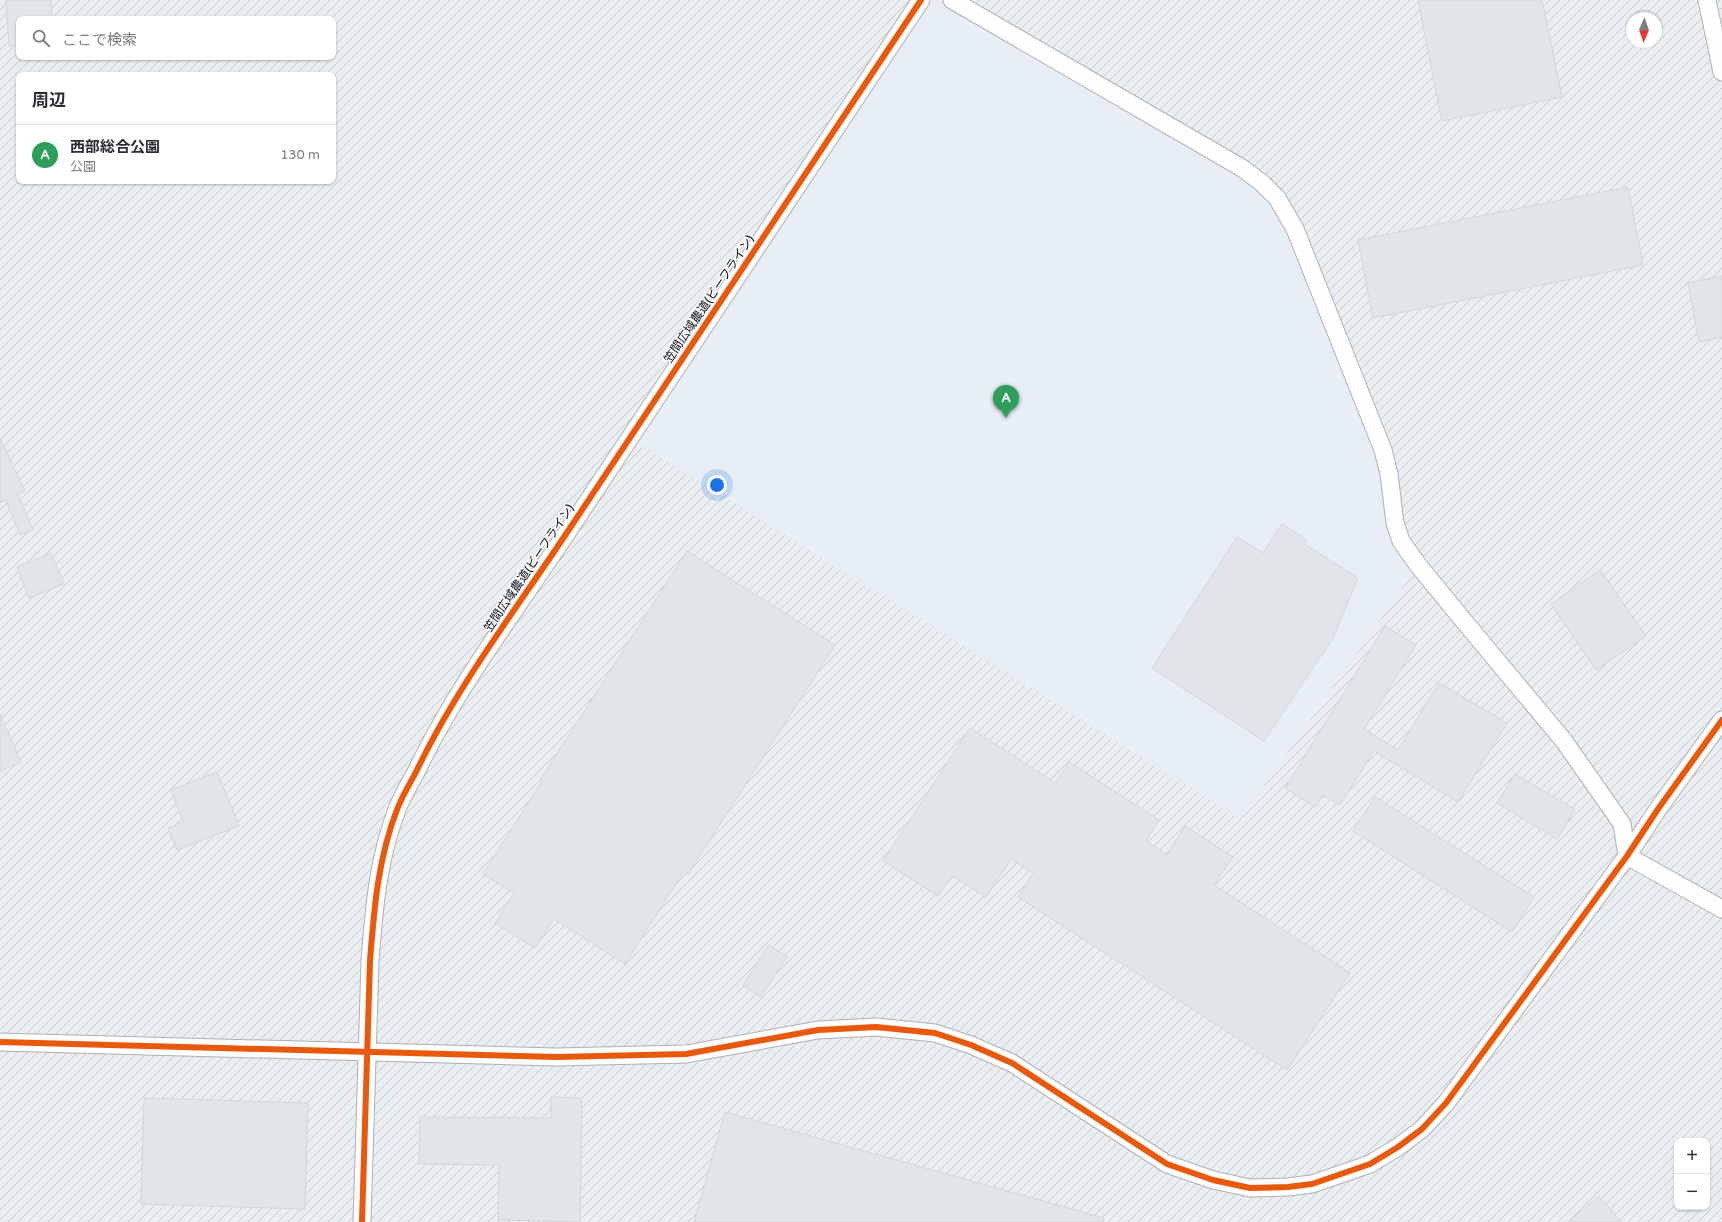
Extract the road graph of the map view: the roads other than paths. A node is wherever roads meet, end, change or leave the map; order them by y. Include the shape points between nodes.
1 (921, 0) edge
2 (952, 0) edge
3 (1707, 0) edge
4 (1722, 72) edge
5 (1722, 720) edge
6 (1627, 856) junction
7 (1722, 909) edge
8 (0, 1042) edge
9 (368, 1051) junction
10 (362, 1222) edge

1 - 9 street, 笠間広域農道(ビーフライン) via 554,553 473,670 434,734 398,808 376,888 370,961
2 - 6 street via 1242,168 1277,198 1295,229 1383,450 1389,474 1395,523 1401,541 1564,741 1622,824
3 - 4 street
5 - 6 street
6 - 7 street
6 - 9 street via 1471,1070 1422,1129 1370,1164 1325,1180 1294,1186 1250,1188 1213,1180 1167,1164 1012,1063 971,1044 935,1033 876,1027 818,1030 686,1054 558,1057
8 - 9 street
9 - 10 street, 笠間広域農道(ビーフライン)

